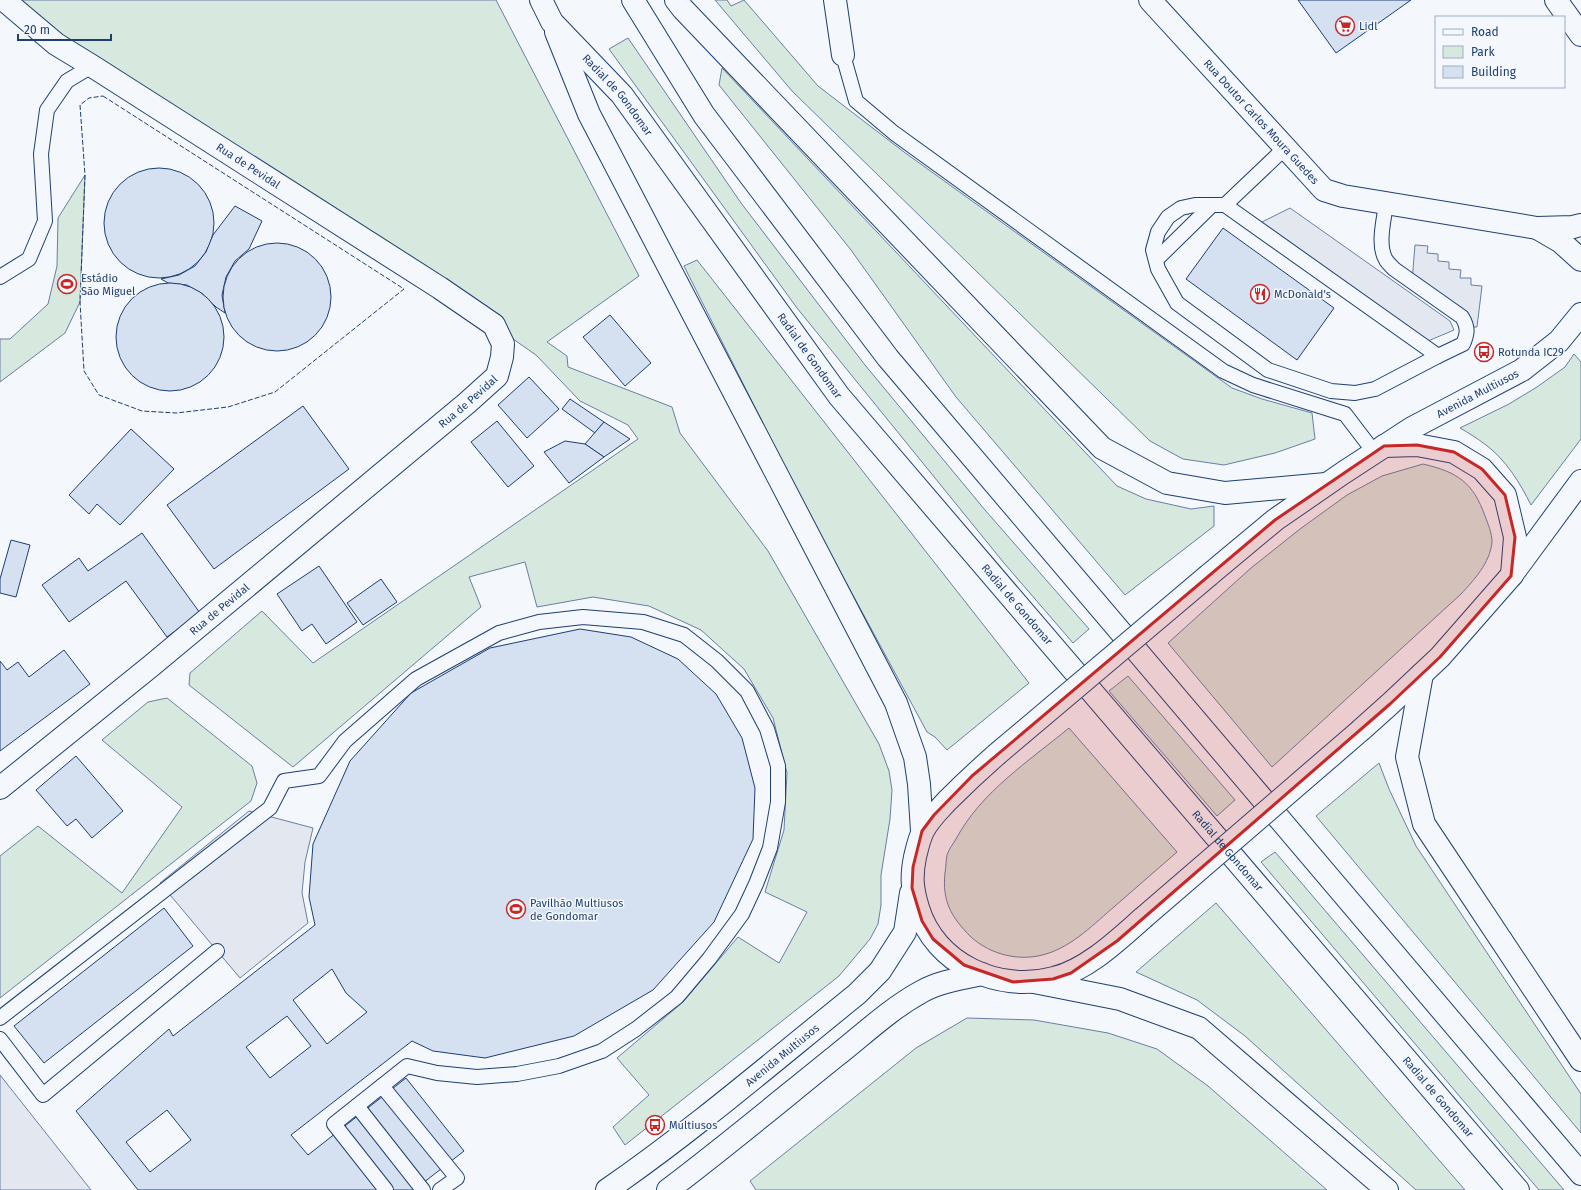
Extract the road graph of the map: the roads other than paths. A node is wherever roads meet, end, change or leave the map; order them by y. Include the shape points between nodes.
1 (4, 0) edge
2 (541, 0) edge
3 (633, 0) edge
4 (676, 0) edge
5 (835, 0) edge
6 (1150, 0) edge
7 (1556, 0) edge
8 (552, 22) junction
9 (1581, 36) edge
10 (843, 56) joint
11 (92, 66) junction
12 (1285, 148) junction
13 (1386, 204) junction
14 (1218, 205) junction
15 (1581, 225) edge
16 (1537, 228) junction
17 (1156, 260) junction
18 (1581, 260) edge
19 (0, 277) edge
20 (1581, 314) edge
21 (1438, 356) junction
22 (1379, 449) junction
23 (1581, 481) edge
24 (1326, 484) junction
25 (1512, 576) junction
26 (1422, 674) junction
27 (0, 788) edge
28 (922, 832) junction
29 (912, 888) junction
30 (217, 951) dead end
31 (982, 974) junction
32 (1034, 982) junction
33 (0, 1018) edge
34 (0, 1040) edge
35 (1581, 1060) edge
36 (382, 1086) junction
37 (357, 1106) junction
38 (1581, 1174) edge
39 (386, 1190) edge
40 (423, 1190) edge
41 (440, 1190) edge
42 (607, 1190) edge
43 (668, 1190) edge
44 (1387, 1190) edge
45 (1518, 1190) edge

1 - 11 main road, Rua de Pevidal via 56,44
2 - 8 main road, Radial de Gondomar
3 - 38 main road via 704,115 888,358
4 - 24 main road via 1102,448 1167,483 1224,493
5 - 10 main road
6 - 12 main road, Rua Doutor Carlos Moura Guedes
7 - 9 main road
8 - 28 main road via 589,114 896,703 915,757
8 - 45 main road, Radial de Gondomar via 622,95 839,396
10 - 22 lane via 856,101 894,133 1223,371 1253,385 1346,414
11 - 19 lane via 67,81 47,110 41,154 44,220 29,259
11 - 27 main road, Rua de Pevidal via 494,325 502,344 502,357 497,376 467,403
12 - 13 main road, Rua Doutor Carlos Moura Guedes via 1324,190
12 - 14 lane
13 - 16 main road, Rua Doutor Carlos Moura Guedes
13 - 21 lane via 1382,249 1386,260 1394,269 1462,317 1467,325 1467,336 1463,344
14 - 17 lane
14 - 17 lane via 1181,208 1168,217 1158,232 1153,250
14 - 21 lane
15 - 16 main road, Rua Doutor Carlos Moura Guedes
16 - 18 main road, Rua Doutor Carlos Moura Guedes via 1561,242
17 - 21 lane via 1158,269 1177,303 1268,370 1282,375 1331,391 1355,393 1375,389
20 - 22 main road, Avenida Multiusos via 1558,341 1522,370 1412,428
22 - 24 main road, Avenida Multiusos
22 - 25 main road via 1417,445 1454,452 1482,469 1505,495 1515,537
23 - 25 main road
24 - 28 main road, Avenida Multiusos, bridge via 1276,520 1209,575 996,755 934,814
25 - 26 main road
26 - 32 main road, bridge via 1117,941 1071,973
26 - 35 main road via 1406,757 1424,824
28 - 29 main road via 913,867
29 - 31 main road via 922,922 933,939 947,954
29 - 42 main road, Avenida Multiusos via 905,932 880,971 857,994 700,1121
30 - 34 lane via 43,1095
31 - 32 main road via 999,980
31 - 43 main road via 957,979 922,991 891,1012
32 - 44 main road via 1120,999 1199,1028
33 - 36 lane via 270,808 284,781 319,776 345,742 416,679 499,634 539,622 583,617 642,622 684,635 717,661 747,691 767,729 778,766 778,802 770,848 742,914 677,997 636,1030 602,1051 559,1066 516,1074 477,1077 437,1073 407,1066
36 - 37 lane
36 - 41 lane via 457,1178
37 - 39 lane via 334,1124
37 - 40 lane

